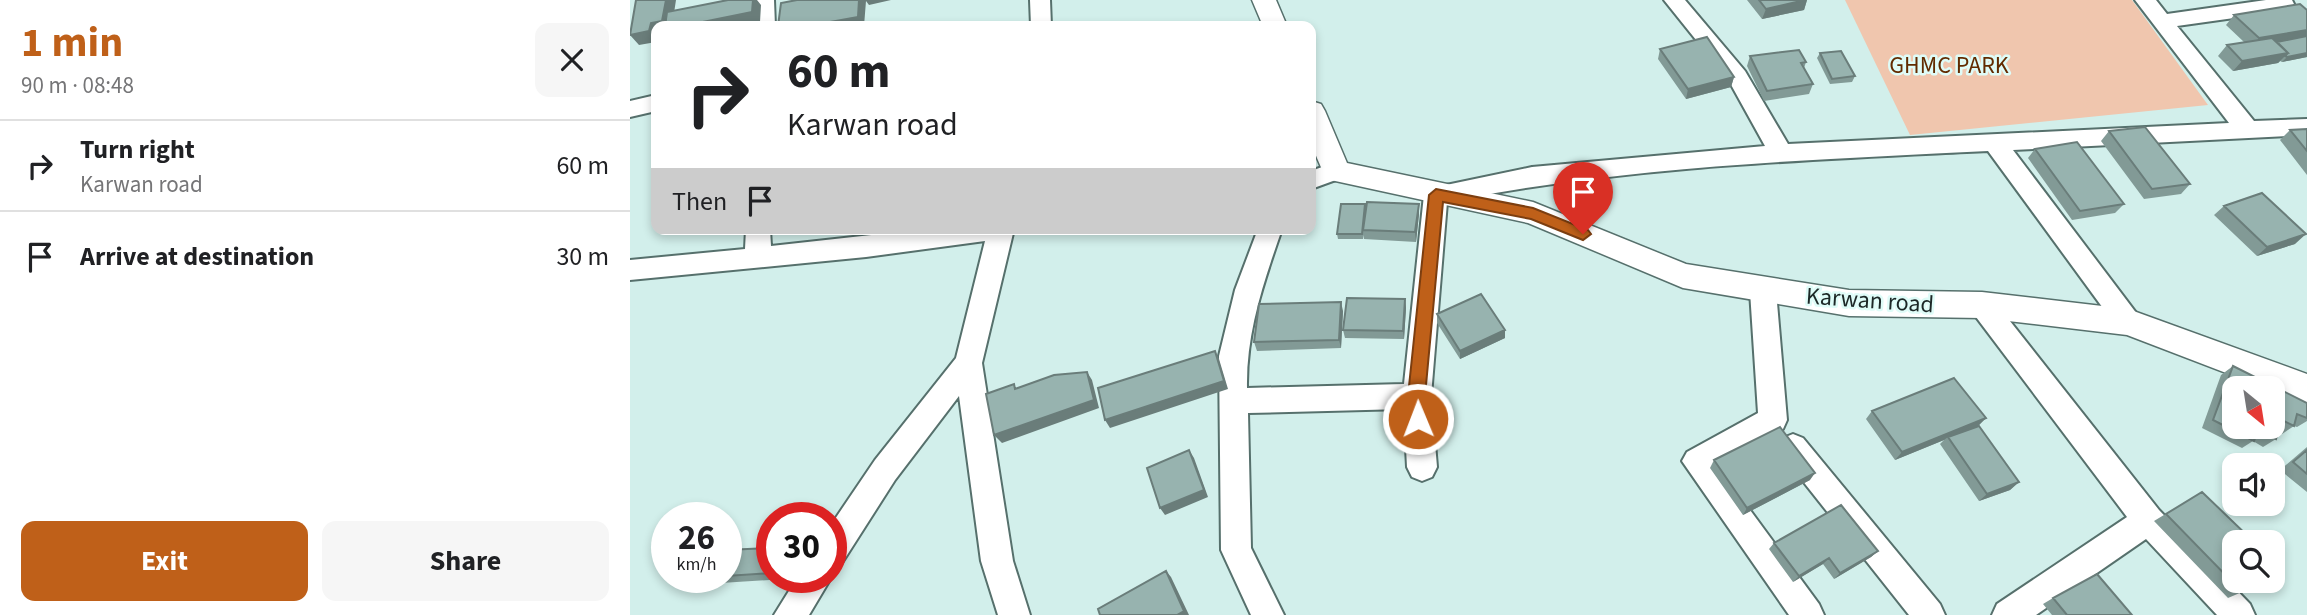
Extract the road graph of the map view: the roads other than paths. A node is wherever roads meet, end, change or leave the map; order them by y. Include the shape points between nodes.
1 (1040, 0) edge
2 (1264, 0) edge
3 (1674, 0) edge
4 (2145, 0) edge
5 (765, 2) dead end
6 (2284, 4) edge
7 (765, 21) edge
8 (1041, 21) edge
9 (1273, 21) edge
10 (2160, 22) junction
11 (651, 104) edge
12 (630, 108) edge
13 (2307, 127) edge
14 (2247, 129) junction
15 (1316, 136) edge
16 (1994, 142) junction
17 (1782, 153) junction
18 (1324, 175) edge
19 (1436, 195) junction
20 (758, 235) edge
21 (950, 235) edge
22 (999, 235) edge
23 (1268, 235) edge
24 (758, 258) junction
25 (630, 270) edge
26 (1763, 291) junction
27 (1982, 306) junction
28 (2127, 322) junction
29 (968, 363) junction
30 (2307, 389) edge
31 (1416, 396) junction
32 (1233, 401) junction
33 (1773, 420) junction
34 (1422, 467) dead end
35 (2148, 520) junction
36 (847, 528) edge
37 (805, 593) edge
38 (790, 615) edge
39 (1014, 615) edge
40 (1268, 615) edge
41 (1808, 615) edge
42 (1928, 615) edge
43 (2008, 615) edge
44 (2239, 615) edge

1 - 8 street
2 - 9 street
3 - 17 street via 1737,76
4 - 10 street
5 - 7 street
6 - 10 street
10 - 14 street
11 - 12 street
13 - 14 street
14 - 16 street
15 - 18 street
16 - 17 street
16 - 28 street
17 - 19 street via 1532,176
18 - 19 street, Karwan road
19 - 26 street, Karwan road via 1533,213 1683,276
19 - 31 street
20 - 24 street
21 - 24 street
22 - 29 street
23 - 32 street via 1248,290 1233,356
24 - 25 street
26 - 27 street, Karwan road via 1849,303
26 - 33 street
27 - 28 street, Karwan road
27 - 35 street
28 - 30 street, Karwan road
29 - 36 street via 885,470
29 - 39 street via 997,561
31 - 32 street
31 - 34 street
32 - 40 street via 1236,550
33 - 41 street via 1697,461
33 - 42 street
35 - 43 street
35 - 44 street
37 - 38 street

